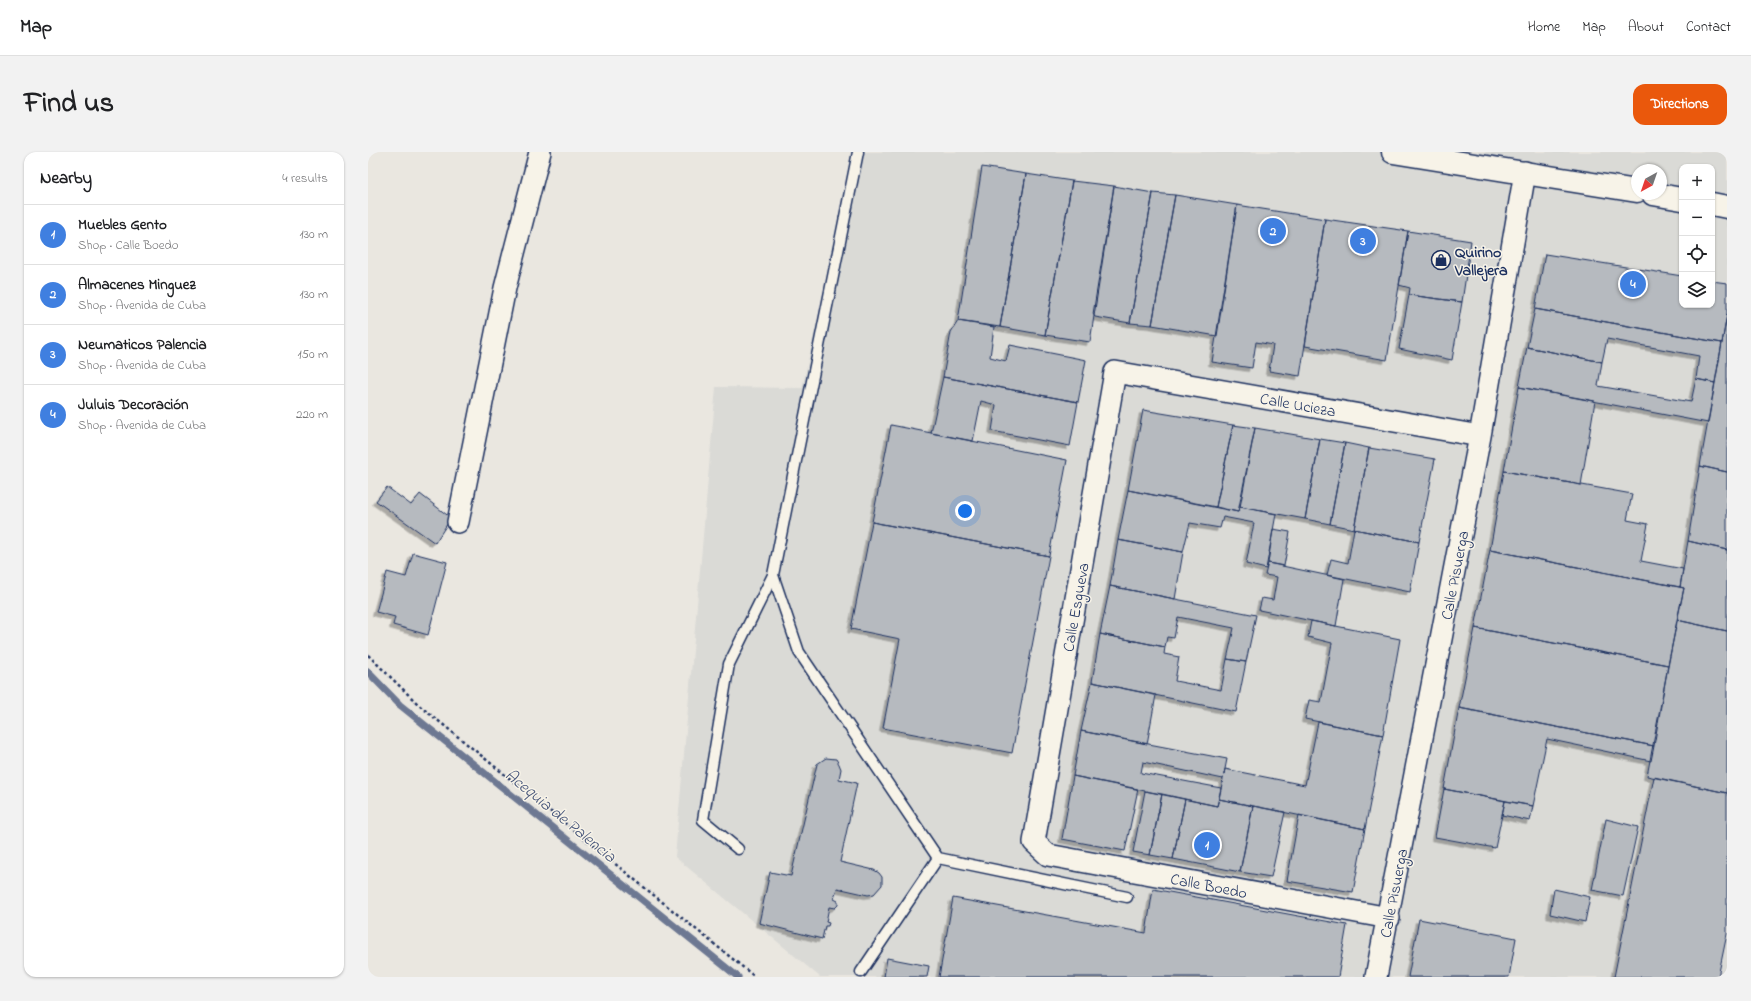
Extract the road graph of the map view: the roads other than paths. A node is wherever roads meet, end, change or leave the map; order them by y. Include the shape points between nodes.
1 (540, 152) edge
2 (858, 152) edge
3 (1406, 153) edge
4 (1525, 172) junction
5 (1631, 190) edge
6 (1667, 196) edge
7 (1679, 198) edge
8 (1715, 205) edge
9 (1727, 207) edge
10 (1115, 372) joint
11 (1480, 436) junction
12 (458, 522) dead end
13 (773, 575) junction
14 (1034, 842) joint
15 (738, 849) dead end
16 (938, 858) junction
17 (1127, 897) dead end
18 (1388, 918) junction
19 (861, 972) dead end
20 (1376, 977) edge

1 - 12 street via 505,288
2 - 13 lane
3 - 4 main road
4 - 5 main road
4 - 11 street, Calle Pisuerga
6 - 7 main road
8 - 9 main road
10 - 11 street, Calle Ucieza
10 - 14 street, Calle Esgueva
11 - 18 street, Calle Pisuerga
13 - 15 lane via 730,664 703,820
13 - 16 lane via 799,652
14 - 18 street, Calle Boedo via 1048,855
16 - 17 lane
16 - 19 lane
18 - 20 street, Calle Pisuerga

